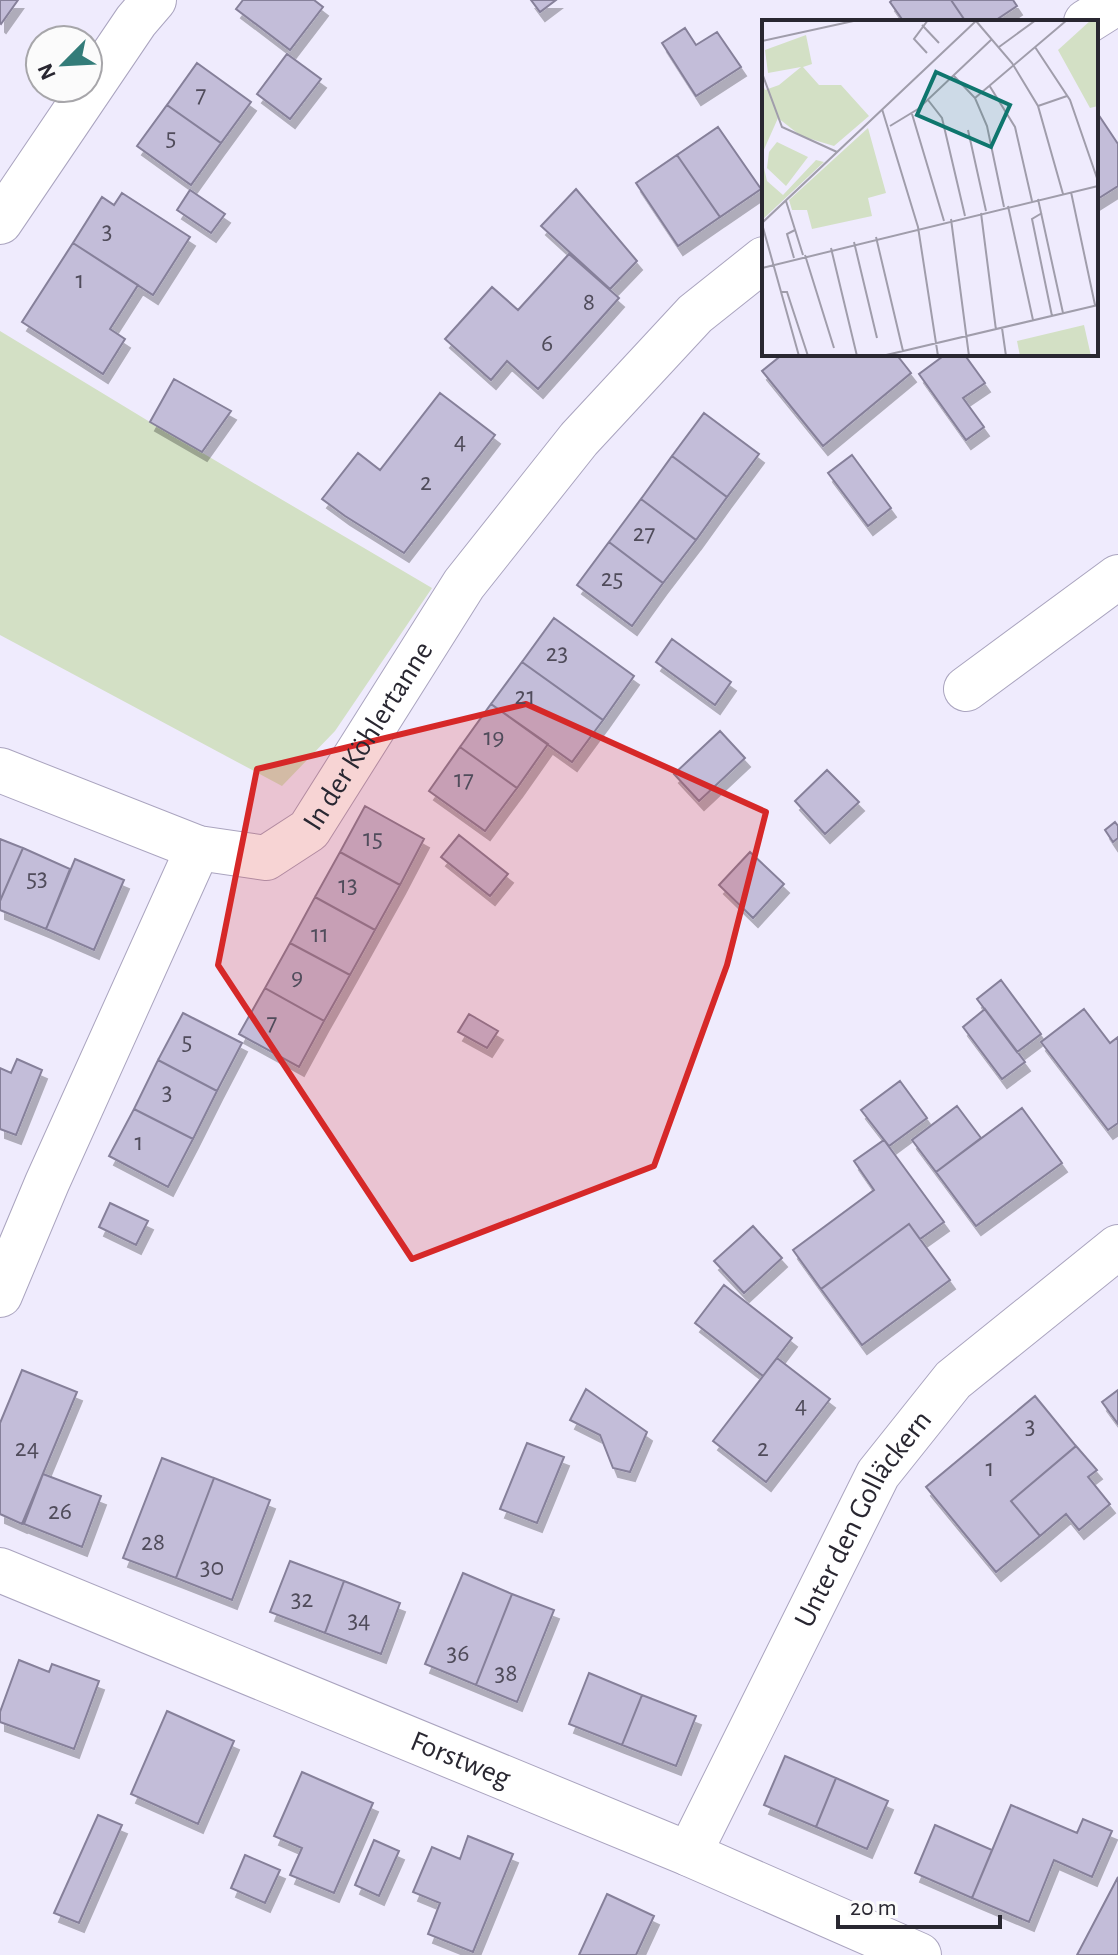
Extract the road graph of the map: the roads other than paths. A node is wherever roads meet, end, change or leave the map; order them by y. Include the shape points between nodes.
1 (154, 0) edge
2 (1118, 2) edge
3 (1089, 20) edge
4 (0, 222) edge
5 (762, 261) edge
6 (1118, 577) edge
7 (966, 689) dead end
8 (0, 770) edge
9 (198, 848) junction
10 (1118, 1247) edge
11 (0, 1295) edge
12 (0, 1570) edge
13 (689, 1854) junction
14 (919, 1955) edge

1 - 4 street
2 - 3 street
5 - 9 street, In der Köhlertanne via 695,314 579,439 464,584 309,830 266,858
6 - 7 street
8 - 9 street, In der Köhlertanne
9 - 11 street
10 - 13 street, Unter den Golläckern via 953,1380 878,1474
12 - 13 street, Forstweg
13 - 14 street, Forstweg

